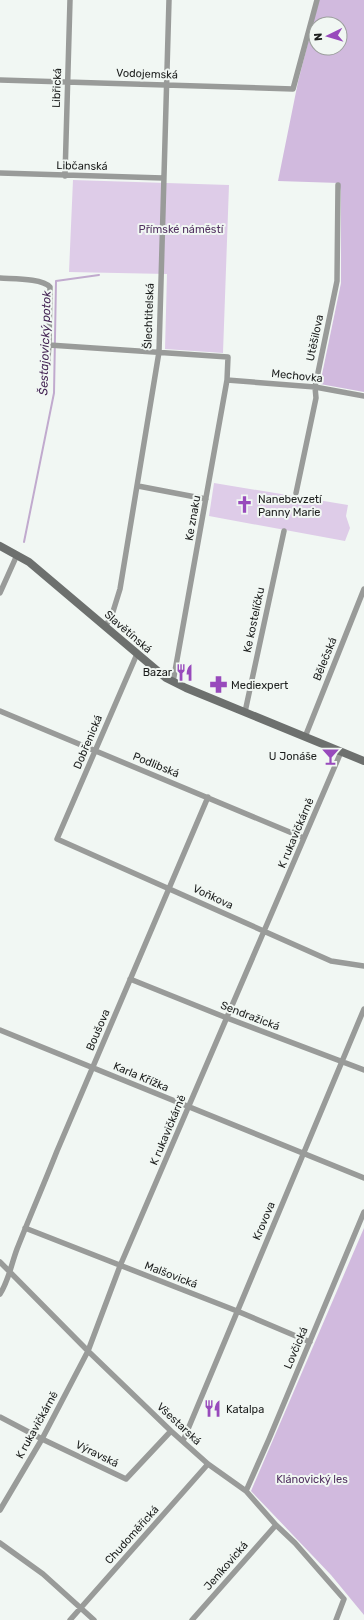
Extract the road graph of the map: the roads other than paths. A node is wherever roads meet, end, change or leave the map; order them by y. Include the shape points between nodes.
1 (70, 0) edge
2 (169, 0) edge
3 (317, 0) edge
4 (0, 80) edge
5 (68, 82) junction
6 (167, 85) junction
7 (0, 173) edge
8 (65, 176) junction
9 (163, 178) junction
10 (338, 185) dead end
11 (0, 278) edge
12 (51, 345) junction
13 (159, 352) junction
14 (47, 370) dead end
15 (227, 380) junction
16 (315, 387) junction
17 (364, 396) edge
18 (138, 486) junction
19 (296, 493) dead end
20 (206, 499) junction
21 (284, 532) dead end
22 (0, 546) edge
23 (17, 555) junction
24 (364, 589) edge
25 (0, 593) edge
26 (105, 626) junction
27 (137, 654) junction
28 (173, 682) junction
29 (0, 711) edge
30 (245, 712) junction
31 (305, 737) junction
32 (95, 751) junction
33 (341, 752) junction
34 (364, 761) edge
35 (208, 798) junction
36 (304, 838) junction
37 (57, 839) joint
38 (168, 888) junction
39 (265, 932) junction
40 (364, 966) edge
41 (130, 978) junction
42 (364, 1009) edge
43 (227, 1018) junction
44 (0, 1030) edge
45 (342, 1062) junction
46 (92, 1067) junction
47 (364, 1070) edge
48 (189, 1108) junction
49 (303, 1153) junction
50 (364, 1178) edge
51 (364, 1212) edge
52 (25, 1228) junction
53 (0, 1262) edge
54 (120, 1266) junction
55 (10, 1272) junction
56 (0, 1294) edge
57 (237, 1311) junction
58 (310, 1342) junction
59 (88, 1351) junction
60 (0, 1417) edge
61 (171, 1431) junction
62 (42, 1439) junction
63 (183, 1441) junction
64 (208, 1464) junction
65 (246, 1491) junction
66 (0, 1510) edge
67 (276, 1525) junction
68 (0, 1543) edge
69 (80, 1608) junction
70 (70, 1620) edge
71 (94, 1620) edge
72 (192, 1620) edge
73 (336, 1620) edge

1 - 5 street, Libřická
2 - 6 street, Šlechtitelská
3 - 6 street, Vodojemská via 293,89
4 - 5 street, Vodojemská
5 - 6 street, Vodojemská
5 - 8 street, Libřická
6 - 9 street, Šlechtitelská
7 - 8 street, Libčanská
8 - 9 street, Libčanská
9 - 13 street, Šlechtitelská
10 - 16 street, Utěšilova via 337,281
11 - 12 street via 42,282 48,285 51,290
12 - 13 street
12 - 14 street
13 - 15 street, Ke znaku via 228,357
13 - 18 street, Šlechtitelská
15 - 16 street, Mechovka
15 - 20 street, Ke znaku
16 - 17 street, Mechovka
16 - 19 street, Utěšilova via 316,398
18 - 20 street
18 - 26 street, Šlechtitelská via 120,589 111,618
20 - 28 street, Ke znaku
21 - 30 street, Ke kostelíčku
22 - 23 street, Slavětínská
23 - 25 street
23 - 26 street, Slavětínská via 29,562
24 - 31 street, Bělečská
26 - 27 street, Slavětínská
27 - 28 street, Slavětínská
27 - 32 street, Dobřenická
28 - 30 street, Slavětínská
29 - 32 street, Podlibská
30 - 31 street, Slavětínská
31 - 33 street, Slavětínská
32 - 35 street, Podlibská
32 - 37 street, Dobřenická
33 - 34 street, Slavětínská
33 - 36 street, K rukavičkárně
35 - 36 street, Podlibská
35 - 38 street, Boušova
36 - 39 street, K rukavičkárně
37 - 38 street, Voňkova
38 - 39 street, Voňkova
38 - 41 street, Boušova
39 - 40 street, Voňkova via 331,961
39 - 43 street, K rukavičkárně
41 - 43 street, Sendražická
41 - 46 street, Boušova
42 - 45 street, Krovova
43 - 45 street, Sendražická
43 - 48 street, K rukavičkárně
44 - 46 street, Karla Křížka
45 - 47 street, Sendražická
45 - 49 street, Krovova
46 - 48 street, Karla Křížka
46 - 52 street, Boušova
48 - 49 street, Karla Křížka
48 - 54 street, K rukavičkárně
49 - 50 street, Karla Křížka
49 - 57 street, Krovova
51 - 58 street, Lovčická
52 - 54 street, Malšovická
52 - 55 street, Boušova
53 - 55 street, Všestarská
54 - 57 street, Malšovická
54 - 59 street, K rukavičkárně
55 - 56 street, Boušova
55 - 59 street, Všestarská
57 - 58 street, Malšovická
57 - 63 street, Krovova
58 - 65 street, Lovčická
59 - 61 street, Všestarská
59 - 62 street, K rukavičkárně
60 - 62 street, Výravská
61 - 62 street, Výravská via 126,1480
61 - 63 street, Všestarská
62 - 66 street, K rukavičkárně
63 - 64 street, Všestarská
64 - 65 street, Všestarská
64 - 69 street, Chudoměřická
65 - 67 street, Všestarská
67 - 72 street, Jeníkovická
67 - 73 street, Všestarská via 344,1599
68 - 69 street via 43,1574
69 - 70 street, Chudoměřická
69 - 71 street

